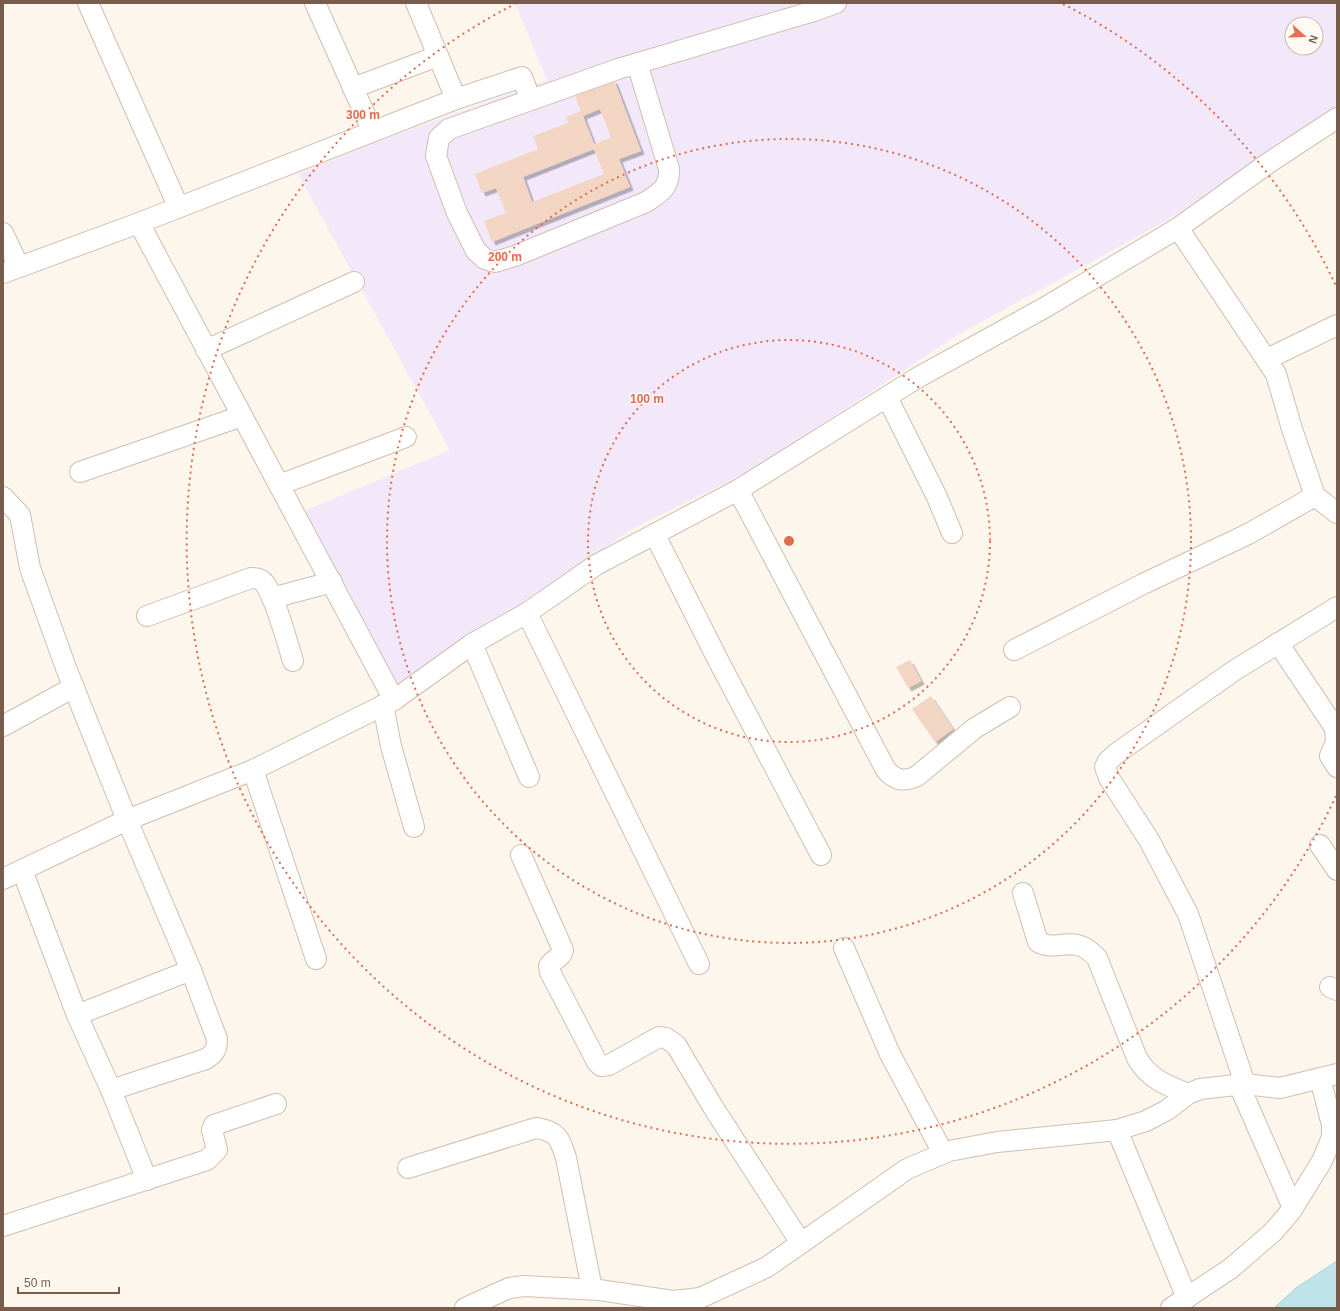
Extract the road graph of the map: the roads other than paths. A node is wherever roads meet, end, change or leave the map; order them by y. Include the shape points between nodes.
1 (88, 3) edge
2 (315, 3) edge
3 (416, 3) edge
4 (836, 3) edge
5 (438, 56) junction
6 (637, 63) junction
7 (353, 88) junction
8 (530, 98) junction
9 (456, 99) junction
10 (1337, 118) edge
11 (372, 130) junction
12 (178, 206) junction
13 (138, 223) junction
14 (1178, 228) junction
15 (3, 232) edge
16 (11, 270) edge
17 (354, 282) dead end
18 (1337, 325) edge
19 (206, 350) junction
20 (1267, 359) junction
21 (887, 397) junction
22 (242, 416) junction
23 (406, 437) dead end
24 (80, 472) dead end
25 (279, 485) junction
26 (738, 490) junction
27 (1315, 496) junction
28 (3, 498) edge
29 (1337, 513) edge
30 (952, 533) dead end
31 (655, 535) junction
32 (332, 582) junction
33 (272, 598) junction
34 (1337, 607) edge
35 (527, 613) junction
36 (147, 616) dead end
37 (1278, 643) junction
38 (472, 644) junction
39 (1014, 650) dead end
40 (293, 661) dead end
41 (74, 687) junction
42 (388, 703) junction
43 (1010, 707) dead end
44 (3, 726) edge
45 (1336, 727) edge
46 (1337, 767) edge
47 (253, 770) junction
48 (529, 777) dead end
49 (127, 820) junction
50 (414, 827) dead end
51 (1320, 845) dead end
52 (521, 855) dead end
53 (821, 856) dead end
54 (22, 870) junction
55 (1337, 870) edge
56 (3, 879) edge
57 (1023, 893) dead end
58 (844, 948) dead end
59 (316, 959) dead end
60 (699, 964) dead end
61 (191, 970) junction
62 (77, 1015) junction
63 (1329, 1076) edge
64 (1242, 1084) junction
65 (111, 1090) junction
66 (1188, 1094) junction
67 (276, 1104) dead end
68 (1117, 1130) junction
69 (943, 1153) junction
70 (408, 1168) dead end
71 (147, 1180) junction
72 (1293, 1208) junction
73 (3, 1226) edge
74 (801, 1243) junction
75 (592, 1289) junction
76 (1179, 1303) edge
77 (465, 1308) edge

1 - 12 street
2 - 7 street
3 - 5 street
4 - 6 street
5 - 7 street
5 - 9 street
6 - 8 street
6 - 8 street via 669,169 670,178 664,189 646,202 495,262 485,259 476,251 460,218 435,150 439,138 449,129
7 - 11 street
8 - 9 street via 522,77
9 - 11 street
10 - 14 street
11 - 12 street
12 - 13 street
13 - 16 street
13 - 19 street
14 - 20 street
14 - 21 street
15 - 16 street
17 - 19 street
18 - 20 street
19 - 22 street
20 - 27 street via 1276,374
21 - 26 street
21 - 30 street
22 - 24 street
22 - 25 street
23 - 25 street
25 - 32 street
26 - 31 street
26 - 43 street via 886,770 893,777 904,780 918,776 975,728
27 - 29 street
27 - 39 street via 1248,534
28 - 41 street via 20,515 30,568
31 - 35 street via 596,565
31 - 53 street
32 - 33 street
32 - 42 street
33 - 36 street via 265,583 251,578
33 - 40 street
34 - 37 street
35 - 38 street
35 - 60 street
37 - 45 street
37 - 64 street via 1130,744 1108,761 1105,767 1109,778 1149,840 1188,914 1224,1017
38 - 42 street
38 - 48 street
41 - 44 street
41 - 49 street
42 - 47 street
42 - 50 street via 391,746
45 - 46 street via 1336,742 1330,756
47 - 49 street
47 - 59 street
49 - 54 street
49 - 61 street
51 - 55 street
52 - 74 street via 562,943 563,953 549,966 550,972 597,1062 601,1066 606,1066 659,1037 676,1045
54 - 56 street
54 - 62 street
57 - 66 street via 1038,942 1074,943 1091,951 1097,958 1143,1068 1163,1084
58 - 69 street via 890,1054
61 - 62 street
61 - 65 street via 217,1039 214,1054
62 - 65 street
63 - 64 street via 1280,1088
63 - 72 street via 1332,1137 1322,1161
64 - 66 street via 1200,1089
64 - 72 street
65 - 71 street
66 - 68 street via 1167,1110 1146,1121
67 - 71 street via 217,1122 212,1130 216,1150 212,1156 207,1160
68 - 69 street via 997,1142
68 - 76 street
69 - 74 street via 907,1169
70 - 75 street via 536,1128 556,1134 566,1158
71 - 73 street
72 - 76 street via 1255,1249
74 - 75 street via 767,1267 700,1298 673,1301
75 - 77 street via 539,1286 509,1288

